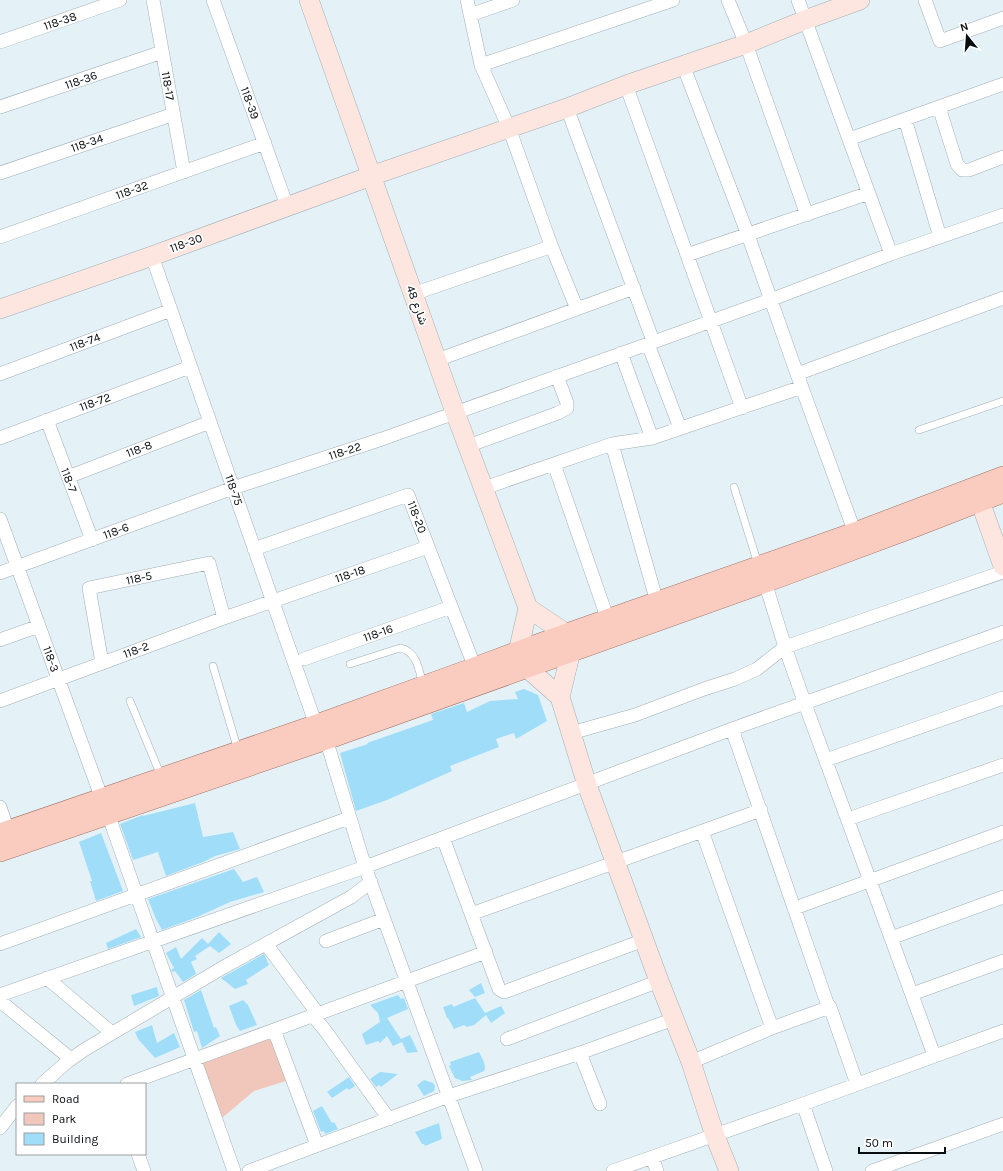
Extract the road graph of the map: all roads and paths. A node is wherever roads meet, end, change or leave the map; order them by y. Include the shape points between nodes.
1 (120, 0) edge
2 (153, 0) edge
3 (213, 0) edge
4 (309, 0) edge
5 (467, 0) edge
6 (513, 0) edge
7 (673, 0) edge
8 (728, 0) edge
9 (798, 0) edge
10 (860, 0) edge
11 (925, 0) edge
12 (470, 15) junction
13 (1003, 18) edge
14 (805, 20) junction
15 (0, 42) edge
16 (746, 44) junction
17 (162, 52) junction
18 (683, 65) junction
19 (481, 66) junction
20 (1003, 84) edge
21 (626, 85) junction
22 (0, 107) edge
23 (939, 107) junction
24 (567, 108) junction
25 (174, 114) junction
26 (905, 119) junction
27 (509, 128) junction
28 (849, 139) junction
29 (265, 143) junction
30 (1003, 157) edge
31 (184, 172) junction
32 (0, 173) edge
33 (371, 176) junction
34 (869, 193) junction
35 (287, 206) junction
36 (807, 215) junction
37 (1003, 215) edge
38 (748, 236) junction
39 (0, 237) edge
40 (940, 237) junction
41 (551, 245) junction
42 (891, 254) junction
43 (152, 256) junction
44 (687, 256) junction
45 (634, 288) junction
46 (413, 294) junction
47 (1003, 298) edge
48 (770, 300) junction
49 (0, 309) edge
50 (577, 309) junction
51 (171, 310) junction
52 (710, 321) junction
53 (650, 343) junction
54 (621, 353) junction
55 (437, 360) junction
56 (190, 367) junction
57 (0, 374) edge
58 (797, 374) junction
59 (557, 376) junction
60 (802, 387) junction
61 (1003, 401) edge
62 (742, 408) junction
63 (455, 412) junction
64 (47, 420) junction
65 (210, 422) junction
66 (680, 428) junction
67 (919, 430) dead end
68 (0, 438) edge
69 (652, 438) junction
70 (612, 444) junction
71 (468, 446) junction
72 (554, 464) junction
73 (68, 477) junction
74 (1003, 477) edge
75 (734, 487) dead end
76 (233, 488) junction
77 (484, 488) junction
78 (1003, 492) edge
79 (980, 501) junction
80 (0, 520) edge
81 (855, 533) junction
82 (92, 540) junction
83 (428, 547) junction
84 (254, 549) junction
85 (1003, 566) edge
86 (17, 567) junction
87 (1003, 572) edge
88 (0, 573) edge
89 (762, 574) junction
90 (272, 601) junction
91 (658, 602) junction
92 (451, 607) junction
93 (528, 608) junction
94 (224, 618) junction
95 (608, 620) junction
96 (39, 626) junction
97 (1003, 632) edge
98 (0, 640) edge
99 (569, 642) junction
100 (785, 647) junction
101 (304, 659) dead end
102 (522, 659) junction
103 (102, 663) junction
104 (350, 664) dead end
105 (213, 666) dead end
106 (475, 668) junction
107 (59, 679) junction
108 (423, 687) junction
109 (560, 697) junction
110 (1003, 698) edge
111 (0, 701) edge
112 (130, 701) dead end
113 (805, 704) junction
114 (732, 729) junction
115 (321, 732) junction
116 (571, 733) junction
117 (238, 752) junction
118 (826, 760) junction
119 (1003, 765) edge
120 (162, 778) junction
121 (586, 785) junction
122 (105, 806) junction
123 (0, 807) edge
124 (761, 810) junction
125 (349, 818) junction
126 (848, 820) junction
127 (702, 831) junction
128 (4, 832) edge
129 (1003, 832) edge
130 (443, 838) junction
131 (0, 851) edge
132 (615, 862) junction
133 (365, 867) junction
134 (870, 880) junction
135 (371, 882) junction
136 (136, 896) junction
137 (1003, 897) edge
138 (795, 908) junction
139 (472, 914) junction
140 (384, 919) junction
141 (891, 938) junction
142 (644, 940) junction
143 (152, 941) junction
144 (326, 941) dead end
145 (0, 944) edge
146 (266, 944) junction
147 (486, 952) junction
148 (1003, 961) edge
149 (46, 978) junction
150 (406, 981) junction
151 (659, 981) junction
152 (912, 994) junction
153 (0, 995) edge
154 (173, 997) junction
155 (0, 1001) edge
156 (830, 1007) junction
157 (315, 1015) junction
158 (674, 1019) junction
159 (772, 1028) junction
160 (274, 1030) junction
161 (1003, 1031) edge
162 (112, 1033) junction
163 (507, 1039) dead end
164 (580, 1053) junction
165 (934, 1055) junction
166 (71, 1059) junction
167 (195, 1059) junction
168 (691, 1062) junction
169 (43, 1083) edge
170 (130, 1083) edge
171 (857, 1084) junction
172 (449, 1096) junction
173 (600, 1104) dead end
174 (803, 1104) junction
175 (16, 1107) edge
176 (389, 1119) junction
177 (16, 1124) edge
178 (1003, 1124) edge
179 (0, 1129) edge
180 (715, 1136) junction
181 (317, 1145) junction
182 (138, 1155) edge
183 (652, 1157) junction
184 (144, 1171) edge
185 (234, 1171) edge
186 (249, 1171) edge
187 (476, 1171) edge
188 (613, 1171) edge
189 (657, 1171) edge
190 (729, 1171) edge
191 (826, 1171) edge
192 (872, 1171) edge

1 - 15 street, 118-38
2 - 17 street, 118-17
3 - 29 street, 118-39
4 - 33 street, شارع 48
5 - 12 street
6 - 12 street
7 - 19 street
8 - 16 street
9 - 14 street
10 - 14 street, 118-30
11 - 13 street via 940,41
12 - 19 street
14 - 16 street, 118-30
14 - 28 street
16 - 18 street, 118-30
16 - 36 street
17 - 22 street, 118-36
17 - 25 street, 118-17
18 - 21 street, 118-30
18 - 38 street
19 - 27 street
20 - 23 street
21 - 24 street, 118-30
21 - 44 street
23 - 26 street
23 - 30 street via 956,164 962,170 969,170
24 - 27 street, 118-30
24 - 45 street
25 - 31 street, 118-17
25 - 32 street, 118-34
26 - 28 street
26 - 40 street
27 - 33 street, 118-30
27 - 41 street
28 - 34 street
29 - 31 street, 118-32
29 - 35 street, 118-39
31 - 39 street, 118-32
33 - 35 street, 118-30
33 - 46 street, شارع 48
34 - 36 street
34 - 42 street
35 - 43 street, 118-30
36 - 38 street
37 - 40 street, 118-22
38 - 44 street
38 - 48 street
40 - 42 street, 118-22
41 - 46 street
41 - 50 street
42 - 48 street, 118-22
43 - 49 street, 118-30
43 - 51 street, 118-75
44 - 52 street
45 - 50 street
45 - 53 street
46 - 55 street, شارع 48
47 - 58 street
48 - 52 street, 118-22
48 - 58 street
50 - 55 street
51 - 56 street, 118-75
51 - 57 street, 118-74
52 - 53 street, 118-22
52 - 62 street
53 - 54 street, 118-22
53 - 66 street
54 - 59 street, 118-22
54 - 69 street
55 - 63 street, شارع 48
56 - 64 street, 118-72
56 - 65 street, 118-75
58 - 60 street
59 - 63 street, 118-22
59 - 71 street via 567,408
60 - 62 street
60 - 81 street
61 - 67 lane
62 - 66 street
63 - 71 street, شارع 48
63 - 76 street, 118-22
64 - 68 street, 118-72
64 - 73 street, 118-7
65 - 73 street, 118-8
65 - 76 street, 118-75
66 - 69 street
69 - 70 street
70 - 72 street
70 - 91 street
71 - 77 street, شارع 48
72 - 77 street
72 - 95 street
73 - 82 street, 118-7
74 - 81 main road
75 - 89 lane
76 - 82 street, 118-6
76 - 84 street, 118-75
77 - 93 street, شارع 48
78 - 79 main road
79 - 85 street
79 - 89 main road via 916,526
80 - 86 street, 118-3
81 - 89 main road
82 - 86 street, 118-6
83 - 84 street, 118-20 via 408,495
83 - 90 street, 118-18
83 - 92 street, 118-20
84 - 90 street, 118-75
86 - 88 street, 118-6
86 - 96 street, 118-3
87 - 100 street
89 - 91 main road
89 - 99 main road
89 - 100 street
90 - 94 street, 118-2
90 - 115 street, 118-75
91 - 95 main road
92 - 101 street, 118-16
92 - 106 street, 118-20
93 - 99 street
93 - 102 street
94 - 103 street, 118-2
94 - 103 street, 118-5 via 209,563 89,588
95 - 99 main road
96 - 98 street
96 - 107 street, 118-3
97 - 113 street
99 - 102 main road
99 - 109 street
100 - 113 street
100 - 116 street via 757,669 735,679 635,715
102 - 106 main road
102 - 109 street
102 - 115 main road
103 - 107 street, 118-2
104 - 108 lane via 400,648 406,649 417,663
105 - 117 lane
106 - 108 main road
107 - 111 street, 118-2
107 - 122 street, 118-3
108 - 115 main road
109 - 116 street
110 - 118 street
112 - 120 lane
113 - 114 street
113 - 118 street
114 - 121 street
114 - 124 street
115 - 117 main road
115 - 122 main road
115 - 125 street, 118-75
116 - 121 street
117 - 120 main road
118 - 126 street
119 - 126 street
120 - 122 main road
121 - 130 street
121 - 132 street
122 - 128 main road
122 - 131 main road
122 - 136 street, 118-3
123 - 128 street
124 - 127 street
124 - 138 street
125 - 133 street, 118-75
125 - 136 street
126 - 134 street
127 - 132 street
127 - 159 street
129 - 134 street
130 - 133 street
130 - 139 street
132 - 139 street
132 - 142 street
133 - 135 street, 118-75
133 - 143 street
134 - 138 street
134 - 141 street
135 - 140 street, 118-75
135 - 146 street via 351,897
136 - 143 street, 118-3
136 - 145 street
137 - 141 street
138 - 156 street
139 - 147 street
140 - 144 street
140 - 150 street, 118-75
141 - 152 street
142 - 147 street via 504,992 499,989
142 - 151 street
143 - 149 street
143 - 154 street, 118-3
146 - 154 street
146 - 157 street
147 - 150 street
148 - 152 street
149 - 153 street
149 - 162 street
150 - 157 street
150 - 172 street, 118-75
151 - 158 street
151 - 163 street
152 - 165 street
154 - 162 street
154 - 167 street, 118-3
155 - 166 street
156 - 159 street
156 - 171 street
157 - 160 street
157 - 176 street
158 - 164 street
158 - 168 street
159 - 168 street
160 - 167 street
160 - 181 street
161 - 165 street
162 - 166 street
164 - 172 street
164 - 173 street
165 - 171 street
166 - 169 street
167 - 170 street
167 - 185 street, 118-3
168 - 180 street
171 - 174 street
172 - 176 street
172 - 187 street, 118-75
174 - 180 street
174 - 191 street
175 - 179 street
176 - 181 street
177 - 179 street
178 - 192 street
180 - 183 street
180 - 190 street
181 - 186 street
182 - 184 street
183 - 188 street
183 - 189 street

